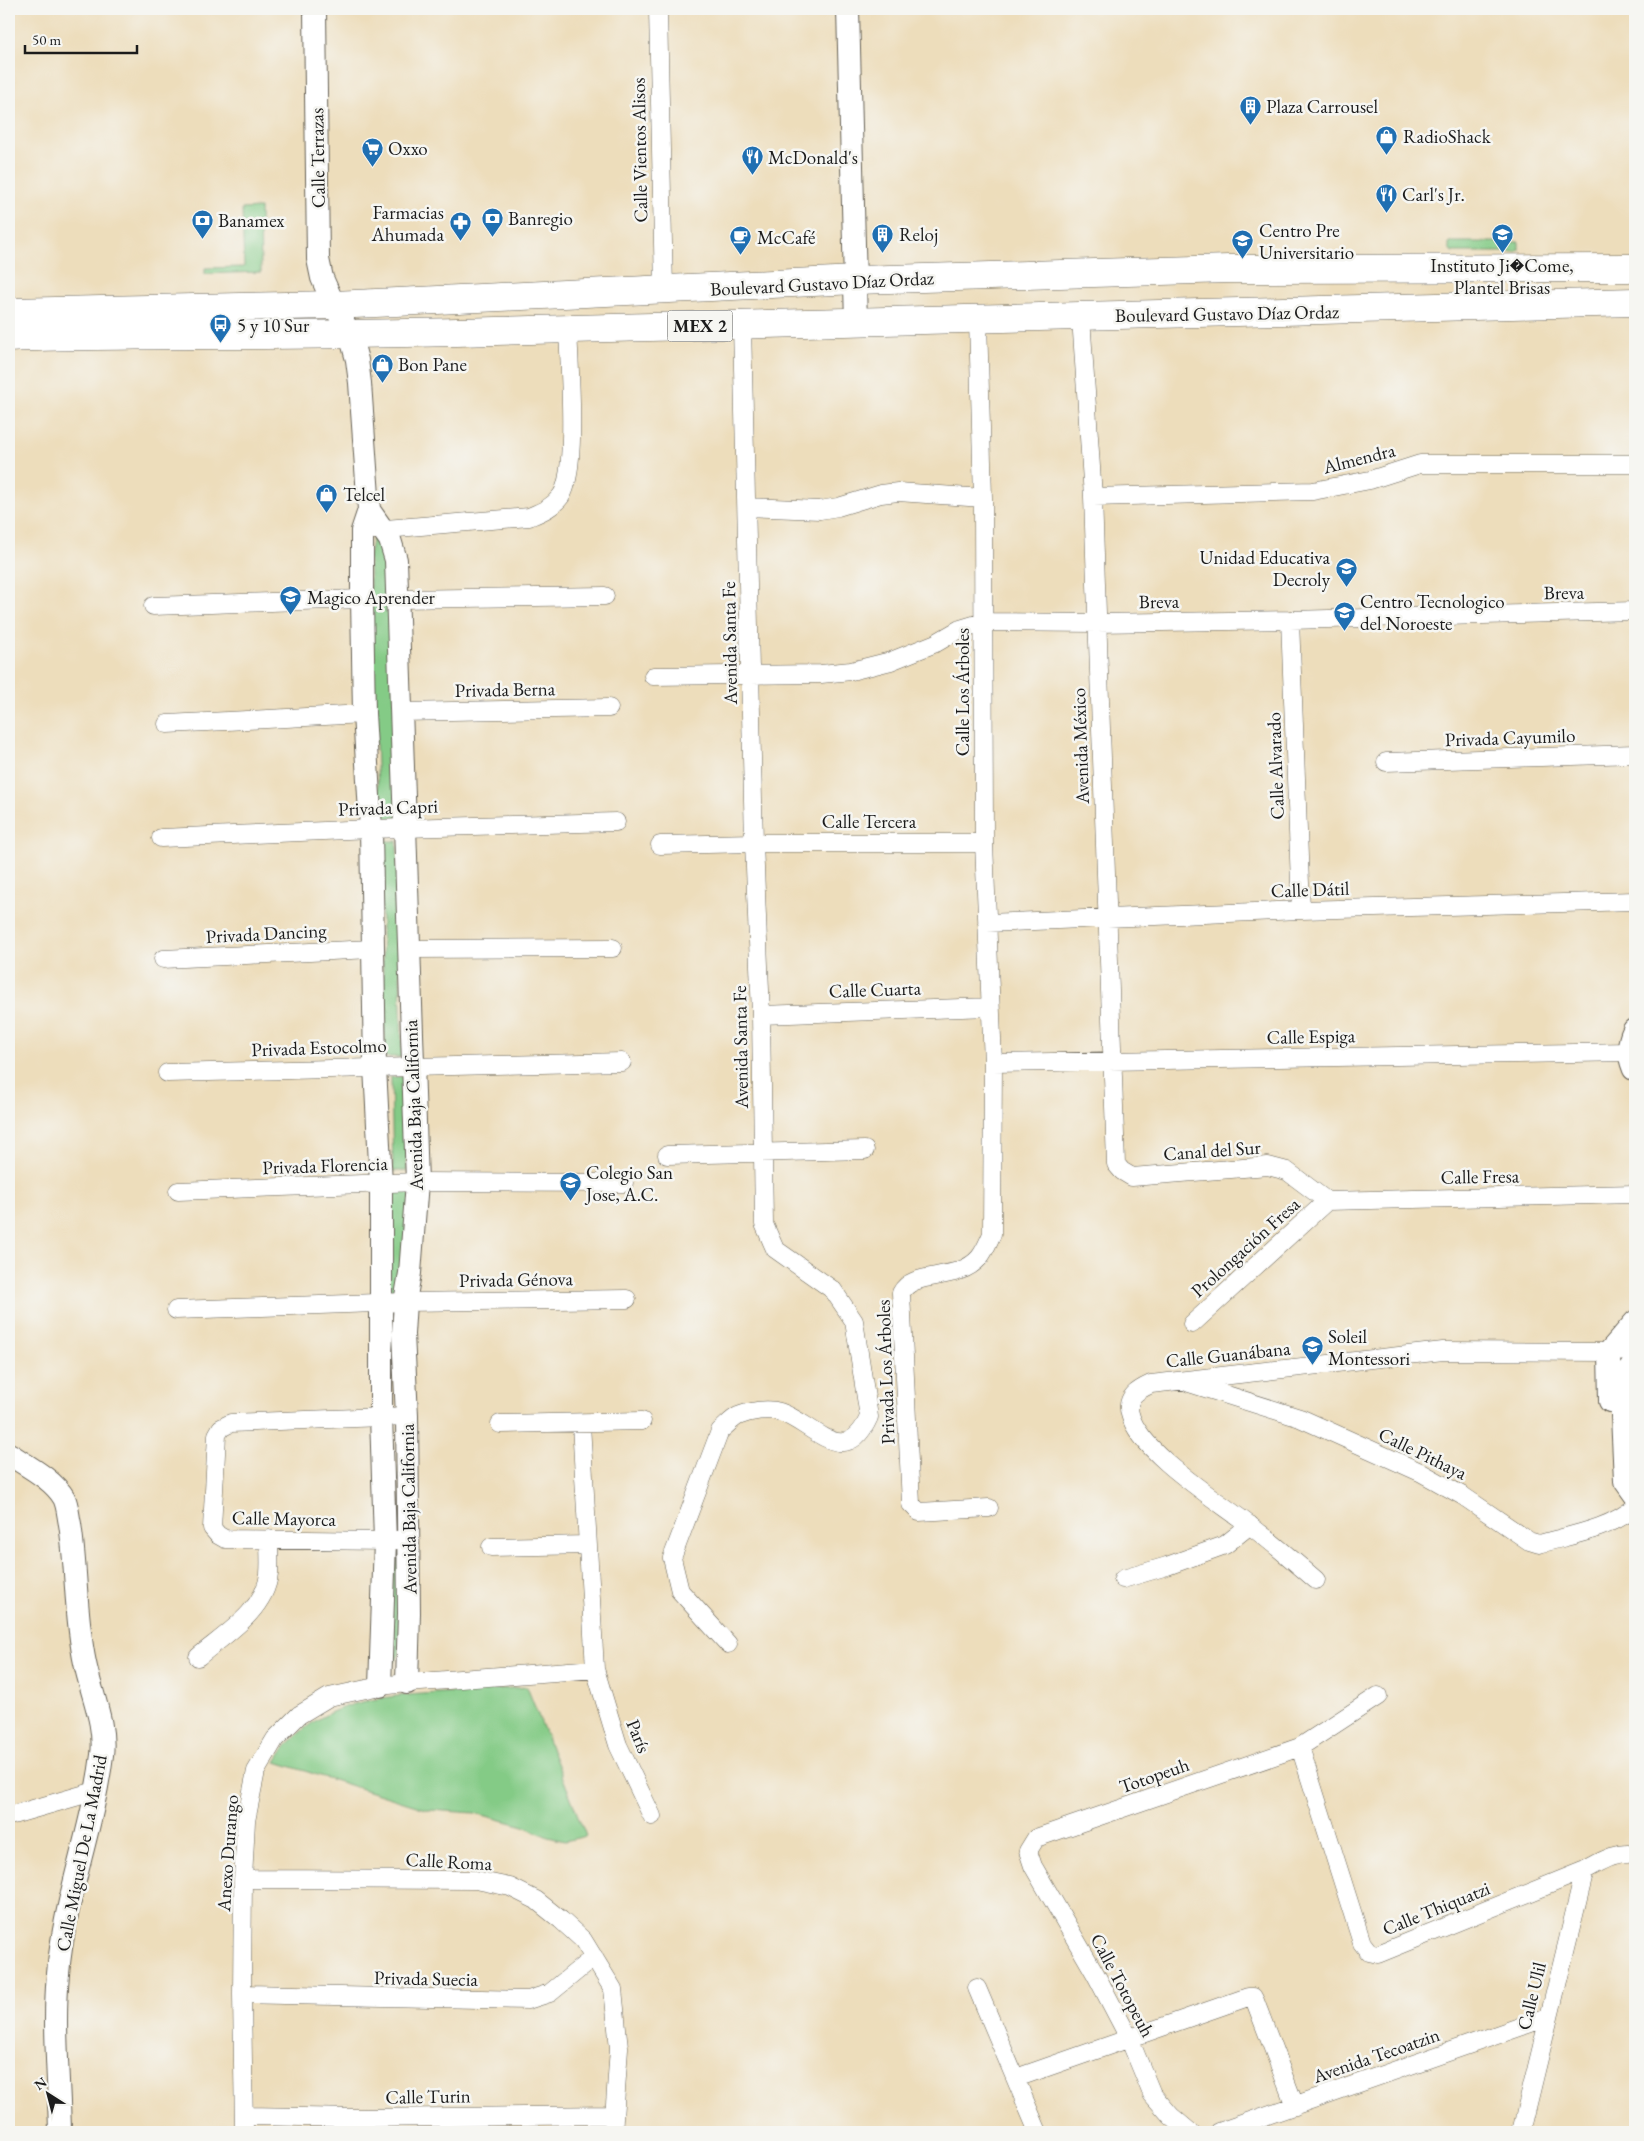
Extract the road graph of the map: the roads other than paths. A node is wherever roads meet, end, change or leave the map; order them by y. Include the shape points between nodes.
1 (315, 9) edge
2 (658, 9) edge
3 (848, 9) edge
4 (1635, 268) edge
5 (856, 280) junction
6 (664, 290) junction
7 (1635, 302) edge
8 (334, 305) junction
9 (9, 312) edge
10 (1081, 317) junction
11 (978, 321) junction
12 (856, 323) junction
13 (742, 325) junction
14 (568, 328) junction
15 (350, 334) junction
16 (9, 338) edge
17 (1635, 464) edge
18 (1093, 497) junction
19 (984, 498) junction
20 (747, 507) junction
21 (370, 510) junction
22 (384, 530) junction
23 (362, 531) junction
24 (605, 596) dead end
25 (362, 599) junction
26 (398, 599) junction
27 (153, 606) dead end
28 (1635, 611) edge
29 (1290, 620) junction
30 (984, 622) junction
31 (1097, 623) junction
32 (752, 675) junction
33 (653, 676) dead end
34 (609, 708) dead end
35 (401, 712) junction
36 (364, 714) junction
37 (167, 724) dead end
38 (1635, 754) edge
39 (1386, 762) dead end
40 (616, 822) dead end
41 (405, 828) junction
42 (371, 829) junction
43 (161, 838) dead end
44 (754, 843) junction
45 (984, 843) junction
46 (660, 845) dead end
47 (1635, 901) edge
48 (1301, 910) junction
49 (1107, 918) junction
50 (987, 923) junction
51 (613, 948) dead end
52 (372, 949) junction
53 (410, 949) junction
54 (162, 960) dead end
55 (990, 1007) junction
56 (761, 1015) junction
57 (1634, 1050) edge
58 (1111, 1060) junction
59 (622, 1062) dead end
60 (993, 1063) junction
61 (412, 1065) junction
62 (376, 1067) junction
63 (166, 1073) dead end
64 (865, 1150) dead end
65 (763, 1153) junction
66 (667, 1156) dead end
67 (1122, 1171) joint
68 (417, 1182) junction
69 (624, 1183) dead end
70 (381, 1184) junction
71 (178, 1191) dead end
72 (1635, 1194) edge
73 (1327, 1201) junction
74 (627, 1299) dead end
75 (405, 1302) junction
76 (380, 1303) junction
77 (176, 1310) dead end
78 (1635, 1322) edge
79 (1192, 1324) dead end
80 (1635, 1351) edge
81 (1609, 1352) junction
82 (1635, 1361) edge
83 (1182, 1381) junction
84 (1628, 1410) edge
85 (381, 1416) junction
86 (407, 1416) junction
87 (642, 1422) dead end
88 (500, 1424) dead end
89 (581, 1424) junction
90 (1623, 1445) junction
91 (9, 1454) edge
92 (1635, 1495) edge
93 (1635, 1507) edge
94 (989, 1508) dead end
95 (1250, 1525) junction
96 (269, 1539) junction
97 (408, 1539) junction
98 (385, 1541) junction
99 (588, 1545) junction
100 (492, 1546) dead end
101 (1122, 1579) dead end
102 (1316, 1580) dead end
103 (728, 1644) dead end
104 (198, 1657) dead end
105 (595, 1669) junction
106 (407, 1683) junction
107 (380, 1686) junction
108 (1378, 1696) dead end
109 (1300, 1747) junction
110 (96, 1791) junction
111 (9, 1816) edge
112 (652, 1816) dead end
113 (1028, 1851) joint
114 (1635, 1854) edge
115 (1585, 1870) junction
116 (243, 1879) junction
117 (594, 1957) junction
118 (977, 1988) dead end
119 (242, 1994) junction
120 (1548, 2018) junction
121 (1129, 2038) junction
122 (1016, 2078) junction
123 (1295, 2106) junction
124 (244, 2124) edge
125 (613, 2124) edge
126 (359, 2125) edge
127 (1031, 2130) edge
128 (60, 2132) edge
129 (1190, 2132) edge
130 (1219, 2132) edge
131 (1521, 2132) edge

1 - 8 street, Calle Terrazas via 318,259
2 - 6 street, Calle Vientos Alisos
3 - 5 street
4 - 5 main road, Boulevard Gustavo Díaz Ordaz / MEX 2 via 1229,269
5 - 6 main road, Boulevard Gustavo Díaz Ordaz / MEX 2
5 - 12 street
6 - 8 main road, Boulevard Gustavo Díaz Ordaz / MEX 2
7 - 10 main road, Boulevard Gustavo Díaz Ordaz / MEX 2
8 - 9 main road, Boulevard Gustavo Díaz Ordaz / MEX 2
8 - 15 street, Avenida Baja California
10 - 11 main road, Boulevard Gustavo Díaz Ordaz / MEX 2
10 - 18 street, Avenida México
11 - 12 main road, Boulevard Gustavo Díaz Ordaz / MEX 2
11 - 19 street, Calle Los Árboles
12 - 13 main road, Boulevard Gustavo Díaz Ordaz / MEX 2
13 - 14 main road, Boulevard Gustavo Díaz Ordaz / MEX 2
13 - 20 street, Avenida Santa Fe
14 - 15 main road, Boulevard Gustavo Díaz Ordaz / MEX 2
14 - 22 street via 571,456 561,495 548,509 529,517
15 - 16 main road, Boulevard Gustavo Díaz Ordaz / MEX 2
15 - 21 street, Avenida Baja California via 360,383
17 - 18 street, Almendra via 1420,464 1370,480 1313,491
18 - 31 street, Avenida México
19 - 20 street via 898,492 820,510
19 - 30 street, Calle Los Árboles
20 - 32 street, Avenida Santa Fe
21 - 22 street, Avenida Baja California
21 - 23 street, Avenida Baja California
22 - 23 street
22 - 26 street, Avenida Baja California via 394,549
23 - 25 street, Avenida Baja California
24 - 26 street
25 - 27 street
25 - 36 street, Avenida Baja California
26 - 35 street, Avenida Baja California
28 - 29 street, Breva
29 - 31 street, Breva
29 - 48 street, Calle Alvarado
30 - 31 street, Breva
30 - 32 street, Breva via 960,629 891,662 851,672
30 - 45 street, Calle Los Árboles
31 - 49 street, Avenida México
32 - 33 street, Breva
32 - 44 street, Avenida Santa Fe
34 - 35 street, Privada Berna
35 - 41 street, Avenida Baja California
36 - 37 street
36 - 42 street, Avenida Baja California
38 - 39 street, Privada Cayumilo
40 - 41 street, Privada Capri
41 - 42 street, Privada Capri
41 - 53 street, Avenida Baja California
42 - 43 street, Privada Capri
42 - 52 street, Avenida Baja California
44 - 45 street, Calle Tercera
44 - 46 street, Calle Tercera
44 - 56 street, Avenida Santa Fe
45 - 50 street, Calle Los Árboles
47 - 48 street, Calle Dátil
48 - 49 street, Calle Dátil
49 - 50 street, Calle Dátil
49 - 58 street, Avenida México
50 - 55 street, Calle Los Árboles
51 - 53 street
52 - 54 street, Privada Dancing
52 - 62 street, Avenida Baja California
53 - 61 street, Avenida Baja California
55 - 56 street, Calle Cuarta
55 - 60 street, Calle Los Árboles
56 - 65 street, Avenida Santa Fe
57 - 58 street, Calle Espiga
58 - 60 street, Calle Espiga
58 - 67 street, Avenida México via 1116,1164
59 - 61 street, Privada Estocolmo
60 - 94 street, Privada Los Árboles via 992,1234 985,1249 971,1265 957,1273 913,1281 901,1293 911,1504 919,1512
61 - 62 street, Privada Estocolmo
61 - 68 street, Avenida Baja California
62 - 63 street, Privada Estocolmo
62 - 70 street, Avenida Baja California
64 - 65 street
65 - 66 street
65 - 103 street, Avenida Santa Fe via 764,1224 775,1249 833,1290 854,1321 869,1418 864,1430 843,1443 829,1441 780,1412 760,1410 738,1416 720,1431 672,1558 680,1591
67 - 73 street, Canal del Sur via 1132,1177 1268,1166 1286,1171
68 - 69 street, Privada Florencia
68 - 70 street, Privada Florencia
68 - 75 street, Avenida Baja California
70 - 71 street, Privada Florencia
70 - 76 street, Avenida Baja California
72 - 73 street, Calle Fresa
73 - 79 street, Prolongación Fresa
74 - 75 street, Privada Génova
75 - 76 street, Privada Génova
75 - 86 street, Avenida Baja California via 403,1358
76 - 77 street
76 - 85 street, Avenida Baja California
78 - 81 street
80 - 81 street, Calle Guanábana
81 - 83 street, Calle Guanábana via 1443,1351
81 - 90 street via 1612,1419
82 - 84 street via 1622,1380
83 - 93 street, Calle Pithaya via 1300,1418 1420,1472 1463,1496 1529,1541 1539,1544 1609,1524
83 - 95 street, Calle Guanábana via 1151,1384 1137,1390 1129,1401 1129,1414 1136,1429 1148,1445 1181,1474
84 - 90 street
85 - 86 street, Calle Mayorca
85 - 96 street, Calle Mayorca via 231,1423 222,1428 217,1435 212,1528 225,1539
85 - 98 street, Avenida Baja California
86 - 97 street, Avenida Baja California
87 - 89 street
88 - 89 street
89 - 99 street
90 - 92 street via 1625,1481
91 - 110 street, Calle Miguel De La Madrid via 59,1490 66,1501 84,1662 102,1728 103,1753
95 - 101 street via 1225,1545
95 - 102 street, Calle Guanábana
96 - 98 street, Calle Mayorca
96 - 104 street via 269,1576 261,1597 248,1614
97 - 98 street, Calle Mayorca
97 - 106 street, Avenida Baja California
98 - 107 street, Avenida Baja California
99 - 100 street
99 - 105 street
105 - 106 street, Anexo Durango
105 - 112 street, París via 618,1745
106 - 107 street, Anexo Durango
107 - 116 street, Anexo Durango via 329,1697 299,1715 275,1739 256,1771 246,1821
108 - 109 street, Totopeuh
109 - 113 street, Totopeuh via 1036,1838
109 - 115 street, Calle Thiquatzi via 1362,1944 1370,1952 1378,1954
110 - 111 street
110 - 128 street, Calle Miguel De La Madrid via 58,1974
113 - 121 street, Calle Totopeuh via 1033,1866
114 - 115 street, Calle Thiquatzi via 1614,1855
115 - 120 street, Calle Ulil
116 - 117 street, Calle Roma via 476,1880 510,1887 536,1900 583,1940
116 - 119 street, Anexo Durango
117 - 119 street, Privada Suecia via 550,1993 528,2000
117 - 125 street, Calle Roma via 613,1989 619,2048
118 - 122 street
119 - 124 street, Anexo Durango
120 - 123 street, Avenida Tecoatzin
120 - 131 street, Calle Ulil
121 - 122 street
121 - 123 street via 1253,1997
121 - 129 street, Calle Totopeuh via 1152,2094
122 - 127 street
123 - 130 street, Avenida Tecoatzin
124 - 126 street, Calle Turin
125 - 126 street, Calle Turin

